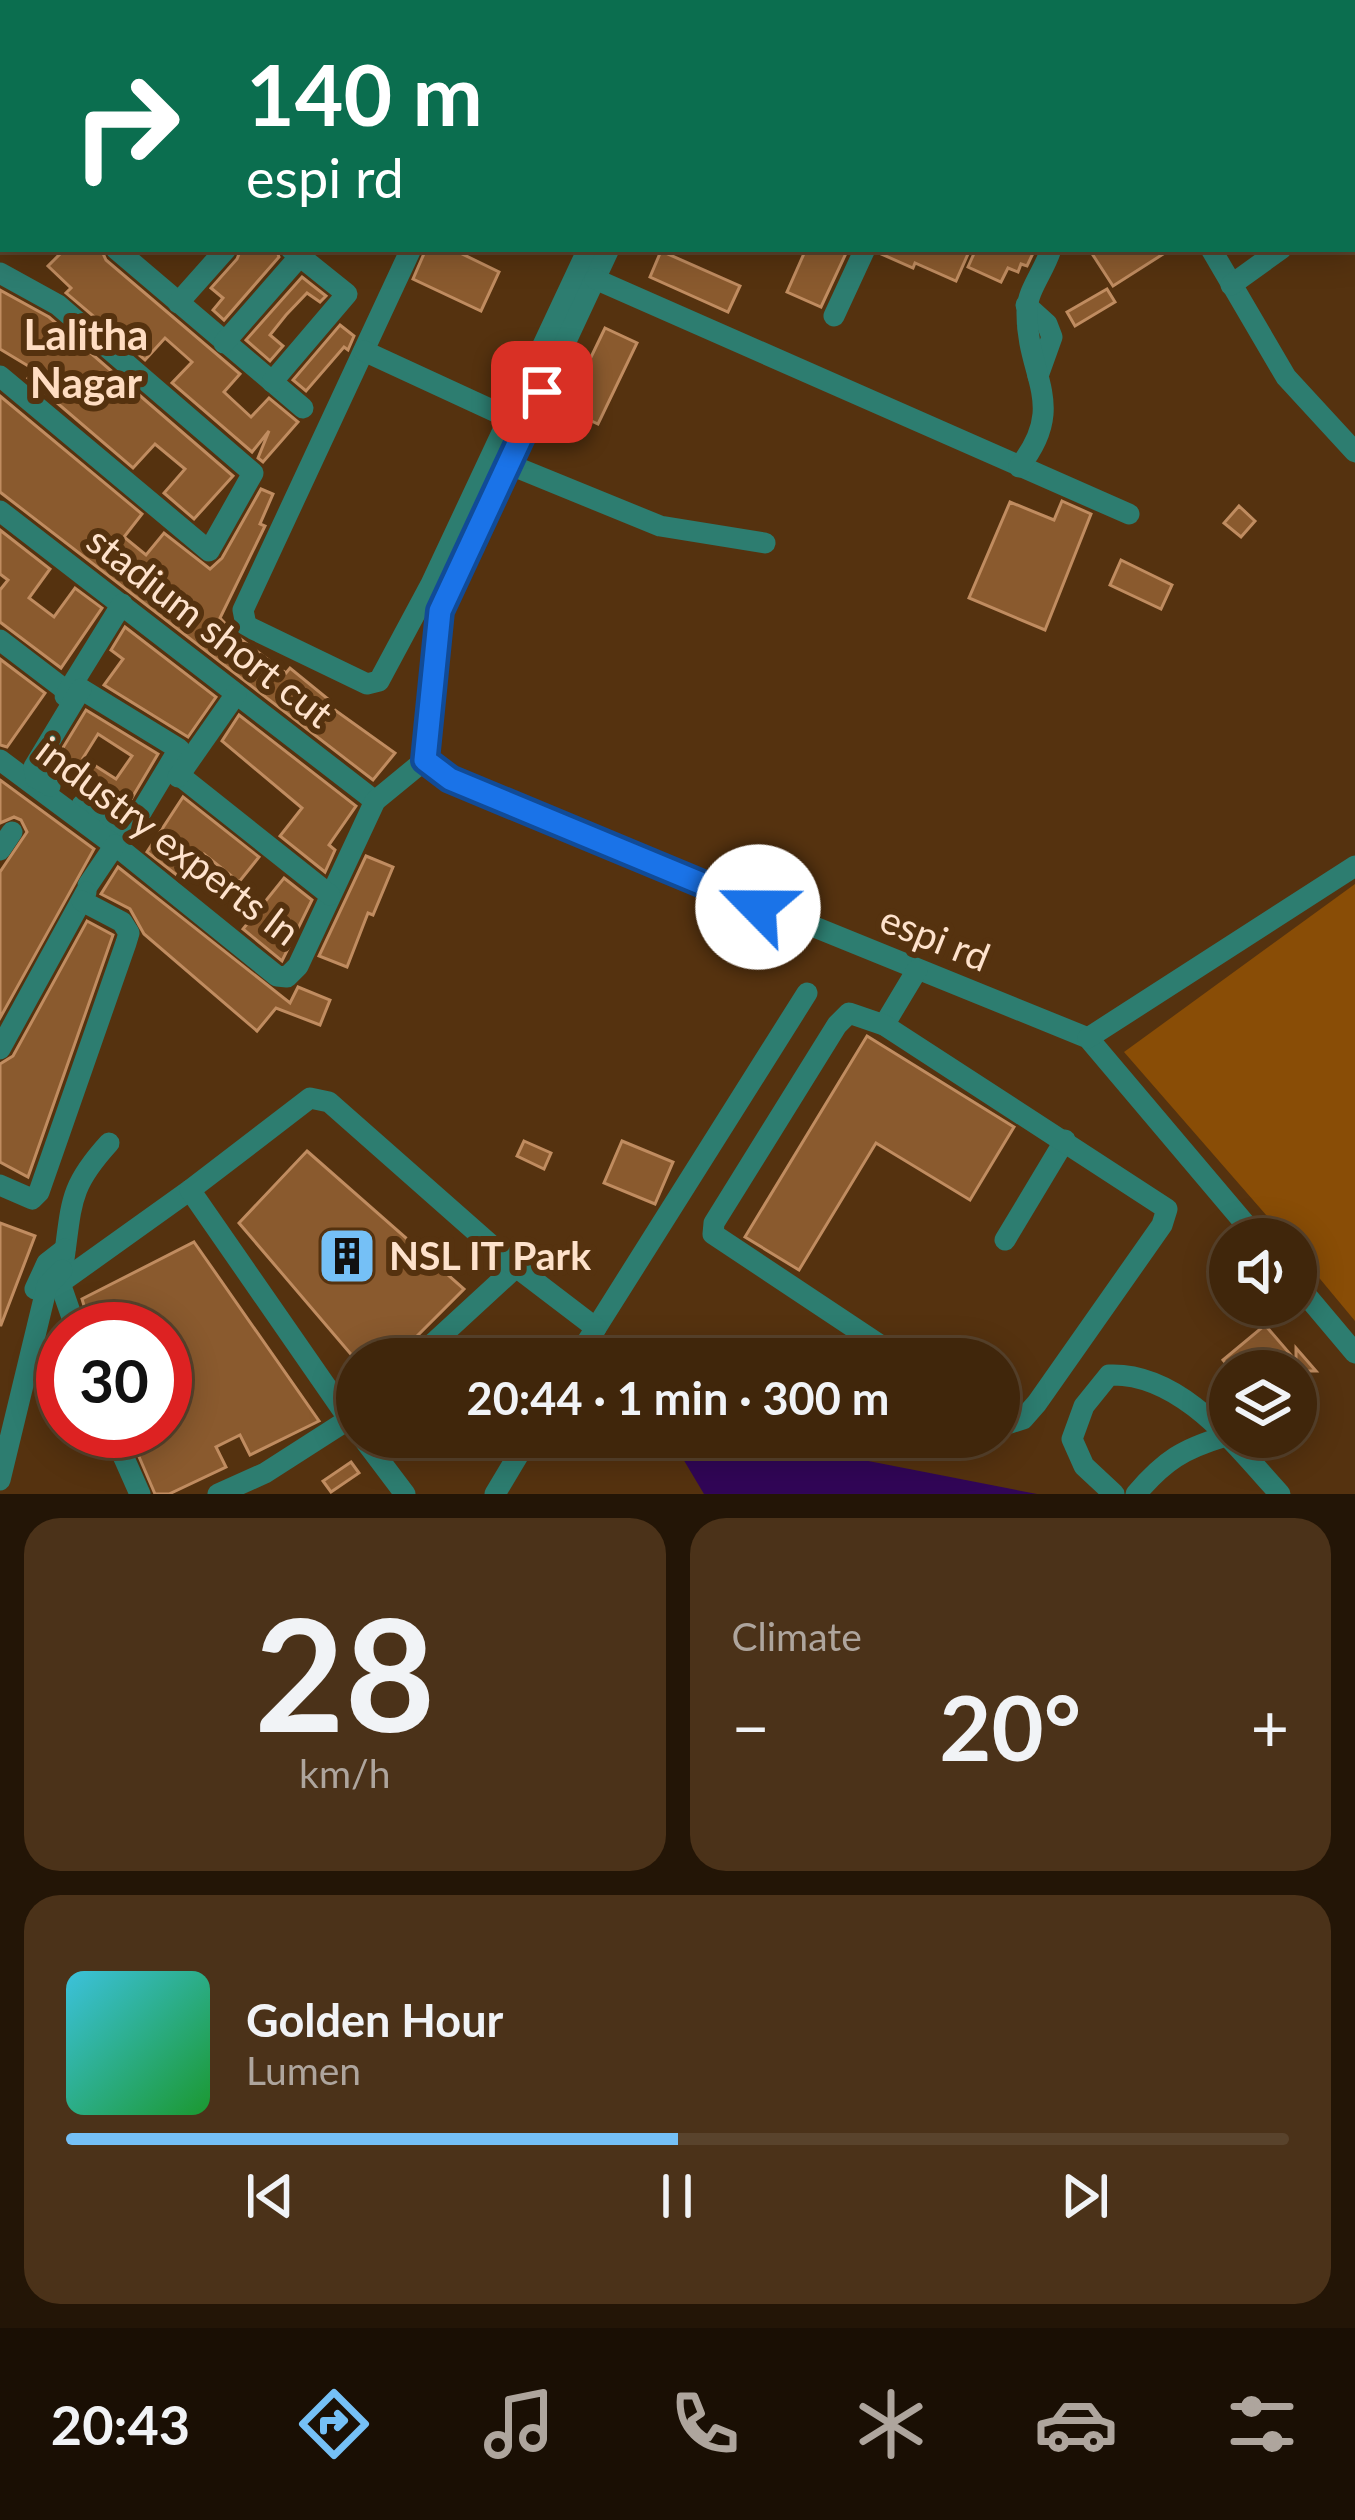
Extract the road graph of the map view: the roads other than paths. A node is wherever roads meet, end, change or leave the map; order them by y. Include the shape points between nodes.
1 (119, 252) edge
2 (410, 252) edge
3 (586, 252) edge
4 (608, 252) edge
5 (864, 252) edge
6 (1050, 252) edge
7 (1212, 252) edge
8 (1277, 252) edge
9 (295, 253) edge
10 (211, 254) edge
11 (0, 273) edge
12 (595, 279) junction
13 (1231, 285) junction
14 (575, 298) junction
15 (178, 303) junction
16 (834, 316) dead end
17 (224, 343) junction
18 (364, 351) junction
19 (0, 376) edge
20 (272, 382) junction
21 (303, 408) dead end
22 (517, 421) junction
23 (1355, 452) edge
24 (508, 464) junction
25 (1019, 467) junction
26 (0, 511) edge
27 (1130, 514) dead end
28 (471, 518) junction
29 (765, 543) dead end
30 (440, 588) junction
31 (122, 604) junction
32 (0, 640) edge
33 (74, 688) junction
34 (236, 694) junction
35 (425, 760) junction
36 (183, 761) junction
37 (9, 766) edge
38 (375, 801) junction
39 (120, 849) junction
40 (1355, 866) edge
41 (1345, 883) edge
42 (85, 893) junction
43 (330, 895) junction
44 (917, 970) junction
45 (807, 993) dead end
46 (884, 1025) junction
47 (1088, 1038) junction
48 (0, 1049) edge
49 (1065, 1140) junction
50 (110, 1143) dead end
51 (0, 1185) edge
52 (190, 1190) junction
53 (1240, 1218) edge
54 (1005, 1240) dead end
55 (516, 1267) junction
56 (62, 1268) junction
57 (70, 1302) edge
58 (1317, 1308) edge
59 (596, 1328) junction
60 (439, 1338) edge
61 (590, 1338) edge
62 (869, 1338) edge
63 (1355, 1353) edge
64 (336, 1398) edge
65 (1020, 1420) edge
66 (1209, 1421) edge
67 (0, 1429) edge
68 (336, 1436) edge
69 (1209, 1441) edge
70 (124, 1458) edge
71 (379, 1458) edge
72 (518, 1458) edge
73 (1246, 1458) edge
74 (0, 1480) edge
75 (499, 1492) edge
76 (140, 1494) edge
77 (218, 1494) edge
78 (405, 1494) edge
79 (1114, 1494) edge
80 (1136, 1494) edge
81 (1280, 1494) edge

1 - 15 street
2 - 18 street
3 - 14 street
4 - 12 street
5 - 16 street
6 - 25 street via 1026,305 1043,430
7 - 13 street
8 - 13 street
9 - 17 street
9 - 20 street via 346,299
10 - 15 street
11 - 19 street via 58,304 253,473 209,550
12 - 14 street
12 - 25 street
13 - 23 street via 1286,377
14 - 22 street
15 - 17 street
17 - 20 street
18 - 22 street
18 - 30 street via 243,616 253,629 373,684
20 - 21 street
22 - 24 street
22 - 28 street
24 - 28 street
24 - 29 street via 660,526
25 - 27 street
26 - 31 street, stadium short cut
28 - 30 street
30 - 35 street
31 - 33 street
31 - 34 street, stadium short cut
32 - 33 street
33 - 36 street
33 - 36 street via 34,767 36,778 128,831
33 - 37 street
34 - 36 street
34 - 38 street, stadium short cut
35 - 38 street
35 - 44 street, espi rd via 450,779
36 - 39 street
36 - 43 street
37 - 39 street, industry experts ln
38 - 43 street
39 - 42 street
39 - 43 street, industry experts ln via 277,976 292,973
40 - 41 street
41 - 47 street
42 - 48 street
42 - 51 street via 127,927 126,943 39,1192 26,1199
44 - 46 street
44 - 47 street, espi rd
45 - 59 street
46 - 49 street
46 - 62 street via 849,1013 837,1025 713,1234
47 - 53 street, espi rd
49 - 54 street
49 - 65 street via 1167,1209
50 - 56 street via 82,1172
52 - 55 street via 319,1097
52 - 56 street
52 - 64 street
55 - 59 street
55 - 60 street
56 - 57 street
56 - 67 street via 47,1263 33,1294
56 - 74 street via 46,1286
58 - 63 street
59 - 61 street
66 - 79 street via 1136,1374 1109,1375 1084,1406 1072,1439 1084,1466
68 - 77 street
69 - 80 street via 1163,1462
70 - 76 street
71 - 78 street
72 - 75 street
73 - 81 street

